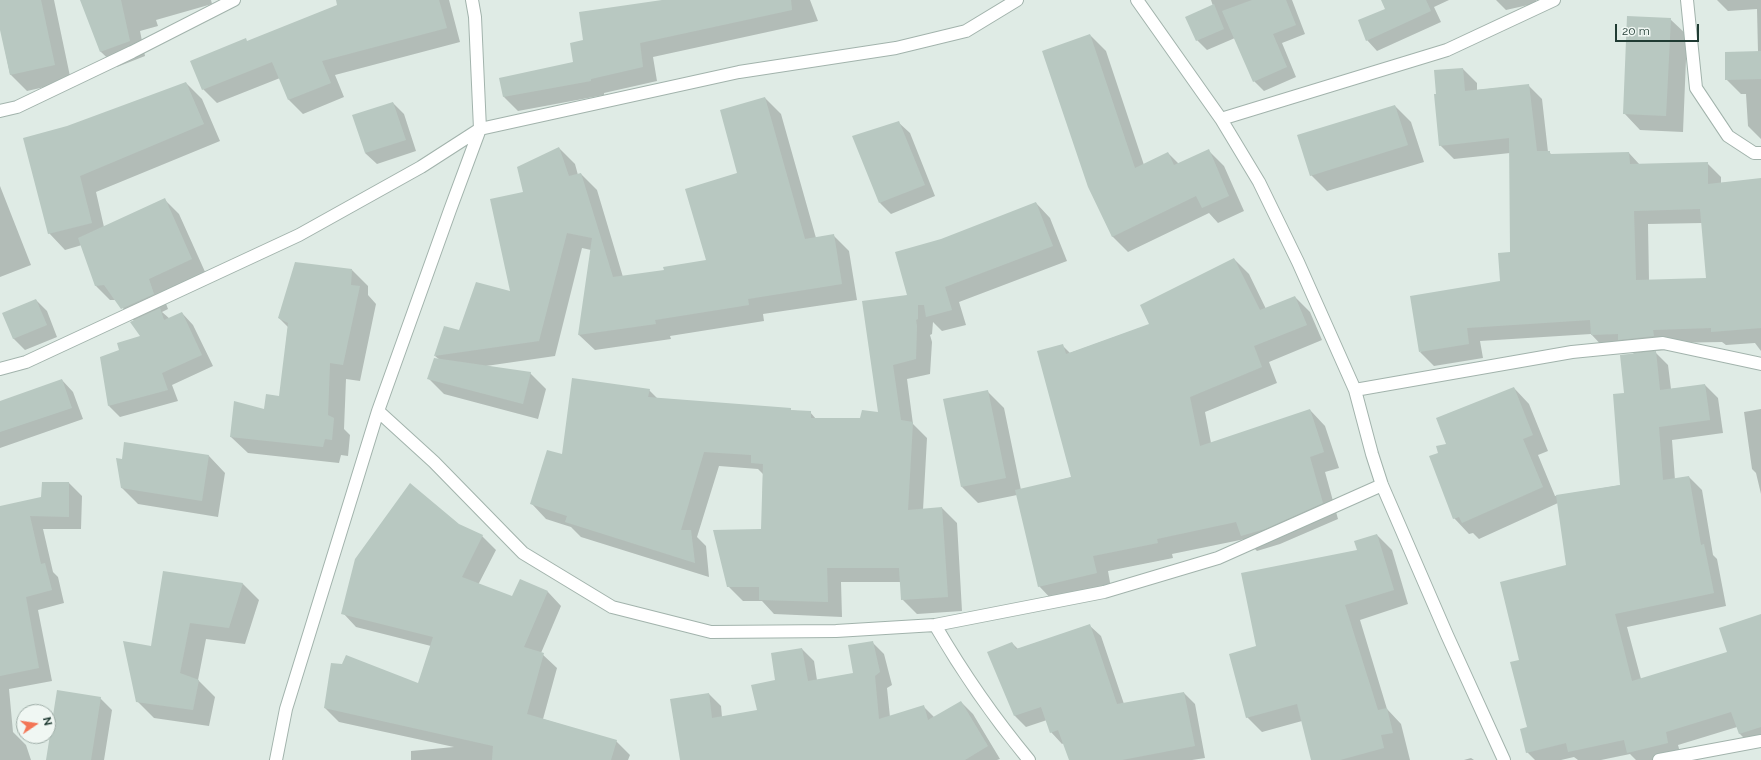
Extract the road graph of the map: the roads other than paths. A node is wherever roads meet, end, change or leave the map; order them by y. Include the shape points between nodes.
1 (234, 0) edge
2 (472, 0) edge
3 (1017, 0) edge
4 (1137, 0) edge
5 (1554, 0) edge
6 (1686, 0) edge
7 (0, 111) edge
8 (1221, 119) junction
9 (480, 129) junction
10 (1761, 153) edge
11 (1761, 364) edge
12 (0, 369) edge
13 (1356, 390) junction
14 (378, 411) junction
15 (1382, 485) junction
16 (935, 625) junction
17 (1761, 741) edge
18 (276, 760) edge
19 (1029, 760) edge
20 (1504, 760) edge
21 (1659, 760) edge

1 - 7 street via 17,107
2 - 9 street
3 - 9 street via 966,31 896,48 739,72
4 - 8 street
5 - 8 street via 1447,50
6 - 10 street via 1696,88 1728,136 1754,153
8 - 13 street via 1259,182
9 - 12 street via 421,167 298,235 26,362
9 - 14 street
11 - 13 street via 1663,343 1572,352
13 - 15 street
14 - 16 street via 434,462 523,553 612,608 711,632 836,631
14 - 18 street via 286,709
15 - 16 street via 1218,558 1104,592
15 - 20 street
16 - 19 street via 962,670 1007,734
17 - 21 street

